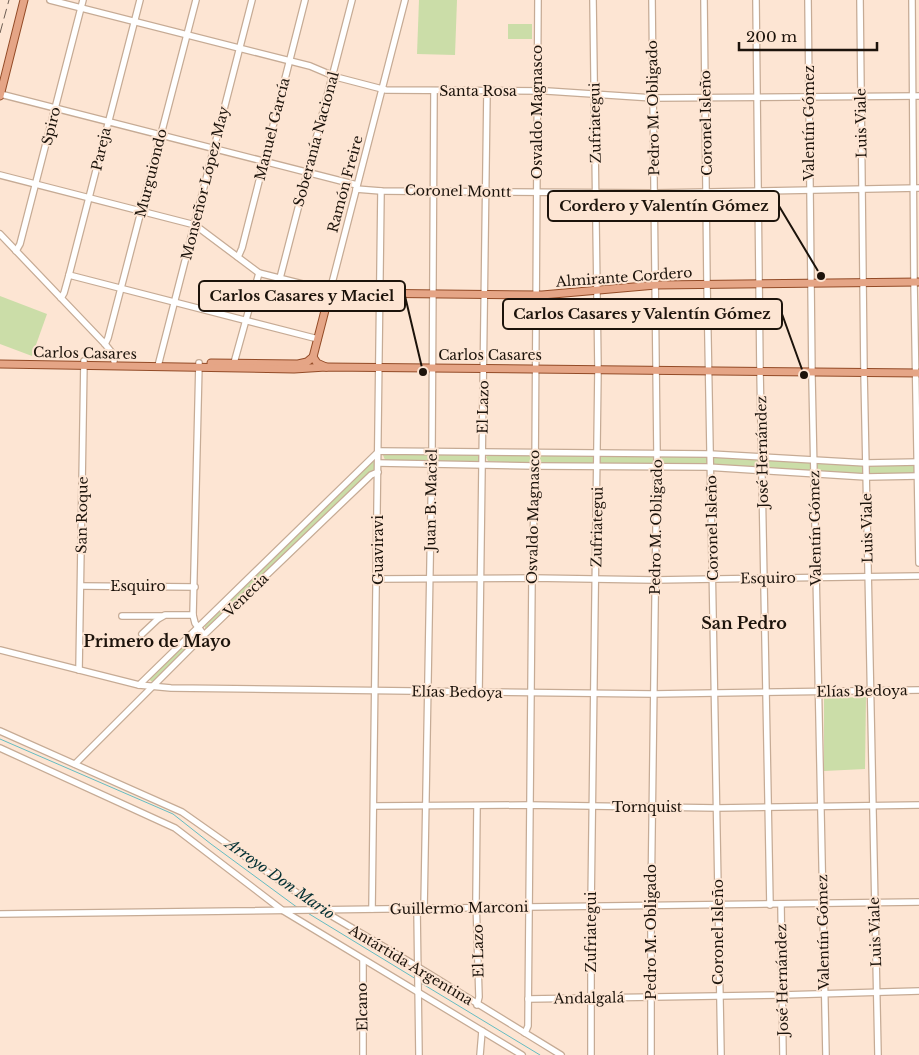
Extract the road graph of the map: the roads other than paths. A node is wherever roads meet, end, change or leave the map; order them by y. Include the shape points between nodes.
1 (24, 0) edge
2 (50, 0) edge
3 (83, 0) edge
4 (140, 0) edge
5 (196, 0) edge
6 (252, 0) edge
7 (305, 0) edge
8 (352, 0) edge
9 (405, 0) edge
10 (538, 0) edge
11 (593, 0) edge
12 (652, 0) edge
13 (704, 0) edge
14 (756, 0) edge
15 (808, 0) edge
16 (860, 0) edge
17 (912, 0) edge
18 (81, 8) junction
19 (134, 20) junction
20 (187, 34) junction
21 (240, 48) junction
22 (290, 61) junction
23 (333, 76) junction
24 (382, 90) junction
25 (434, 91) junction
26 (487, 91) junction
27 (538, 91) junction
28 (595, 94) junction
29 (0, 95) edge
30 (861, 96) junction
31 (916, 96) edge
32 (809, 97) junction
33 (653, 98) junction
34 (705, 98) junction
35 (757, 98) junction
36 (55, 108) junction
37 (108, 121) junction
38 (161, 134) junction
39 (214, 148) junction
40 (264, 161) junction
41 (307, 172) junction
42 (0, 175) edge
43 (36, 184) junction
44 (357, 187) junction
45 (916, 188) edge
46 (862, 189) junction
47 (810, 190) junction
48 (381, 191) junction
49 (433, 191) junction
50 (758, 191) junction
51 (485, 192) junction
52 (536, 192) junction
53 (596, 192) junction
54 (707, 192) junction
55 (654, 193) junction
56 (89, 198) junction
57 (141, 212) junction
58 (194, 225) junction
59 (0, 234) edge
60 (16, 251) junction
61 (238, 257) junction
62 (259, 273) junction
63 (70, 275) junction
64 (280, 278) junction
65 (917, 282) edge
66 (812, 283) junction
67 (862, 283) junction
68 (707, 284) junction
69 (759, 284) junction
70 (656, 285) junction
71 (122, 289) junction
72 (597, 290) junction
73 (330, 291) junction
74 (380, 292) junction
75 (432, 292) junction
76 (484, 294) junction
77 (536, 295) junction
78 (61, 298) junction
79 (174, 303) junction
80 (245, 321) junction
81 (318, 339) junction
82 (105, 344) junction
83 (313, 356) junction
84 (0, 359) edge
85 (114, 361) junction
86 (84, 363) junction
87 (234, 363) junction
88 (0, 364) edge
89 (158, 364) junction
90 (198, 365) junction
91 (326, 367) junction
92 (380, 367) junction
93 (432, 368) junction
94 (483, 368) junction
95 (535, 368) junction
96 (598, 369) junction
97 (656, 370) junction
98 (708, 370) junction
99 (760, 371) junction
100 (812, 371) junction
101 (864, 372) junction
102 (917, 373) edge
103 (379, 451) junction
104 (432, 451) junction
105 (482, 451) junction
106 (535, 452) junction
107 (598, 453) junction
108 (657, 453) junction
109 (710, 454) junction
110 (761, 457) junction
111 (814, 460) junction
112 (918, 462) edge
113 (378, 463) junction
114 (866, 463) junction
115 (432, 464) junction
116 (482, 465) junction
117 (534, 466) junction
118 (598, 467) junction
119 (656, 467) junction
120 (711, 467) junction
121 (762, 470) junction
122 (378, 472) junction
123 (814, 473) junction
124 (918, 476) edge
125 (866, 477) junction
126 (919, 563) edge
127 (919, 576) edge
128 (816, 577) junction
129 (868, 577) junction
130 (532, 578) junction
131 (713, 578) junction
132 (765, 578) junction
133 (377, 579) junction
134 (429, 579) junction
135 (482, 580) junction
136 (596, 580) junction
137 (654, 580) junction
138 (81, 586) junction
139 (194, 587) junction
140 (193, 614) junction
141 (122, 616) dead end
142 (161, 616) junction
143 (198, 627) junction
144 (142, 634) dead end
145 (204, 635) junction
146 (0, 650) edge
147 (79, 670) junction
148 (139, 685) junction
149 (153, 686) junction
150 (919, 690) edge
151 (376, 691) junction
152 (427, 691) junction
153 (870, 691) junction
154 (479, 692) junction
155 (819, 692) junction
156 (531, 693) junction
157 (595, 693) junction
158 (715, 693) junction
159 (766, 693) junction
160 (653, 694) junction
161 (0, 731) edge
162 (0, 748) edge
163 (76, 764) junction
164 (530, 805) junction
165 (872, 805) junction
166 (919, 805) edge
167 (374, 806) junction
168 (426, 806) junction
169 (477, 806) junction
170 (821, 806) junction
171 (593, 807) junction
172 (769, 807) junction
173 (652, 808) junction
174 (717, 808) junction
175 (919, 902) edge
176 (823, 903) junction
177 (874, 903) junction
178 (718, 905) junction
179 (770, 905) junction
180 (781, 905) junction
181 (650, 906) junction
182 (528, 907) junction
183 (591, 907) junction
184 (320, 909) junction
185 (372, 909) junction
186 (416, 909) junction
187 (424, 909) junction
188 (478, 909) junction
189 (282, 910) junction
190 (0, 914) edge
191 (363, 960) junction
192 (417, 970) junction
193 (919, 991) edge
194 (418, 992) junction
195 (877, 992) junction
196 (825, 994) junction
197 (782, 995) junction
198 (719, 996) junction
199 (651, 997) junction
200 (591, 998) junction
201 (528, 999) junction
202 (477, 1005) junction
203 (482, 1031) junction
204 (525, 1034) junction
205 (363, 1055) edge
206 (419, 1055) edge
207 (480, 1055) edge
208 (522, 1055) edge
209 (561, 1055) edge
210 (591, 1055) edge
211 (651, 1055) edge
212 (720, 1055) edge
213 (783, 1055) edge
214 (826, 1055) edge
215 (878, 1055) edge

1 - 29 main road
2 - 18 street, Santa Rosa
3 - 18 street, Spiro
4 - 19 street, Pareja
5 - 20 street, Murguiondo
6 - 21 street, Monseñor López May
7 - 22 street, Manuel García
8 - 23 street, Soberanía Nacional
9 - 24 street, Ramón Freire
10 - 27 street, Osvaldo Magnasco
11 - 28 street, Zufriategui
12 - 33 street, Pedro M. Obligado
13 - 34 street, Coronel Isleño
14 - 35 street, José Hernández
15 - 32 street, Valentín Gómez
16 - 30 street, Luis Viale
17 - 31 street
18 - 19 street, Santa Rosa
18 - 36 street, Spiro
19 - 20 street, Santa Rosa
19 - 37 street, Pareja
20 - 21 street, Santa Rosa
20 - 38 street, Murguiondo
21 - 22 street, Santa Rosa
21 - 39 street, Monseñor López May
22 - 23 street, Santa Rosa
22 - 40 street, Manuel García
23 - 24 street, Santa Rosa
23 - 41 street, Soberanía Nacional
24 - 25 street, Santa Rosa
24 - 44 street, Ramón Freire
25 - 26 street, Santa Rosa
25 - 49 street, Juan B. Maciel
26 - 27 street, Santa Rosa
26 - 51 street, El Lazo
27 - 28 street, Santa Rosa
27 - 52 street, Osvaldo Magnasco
28 - 33 street, Santa Rosa
28 - 53 street, Zufriategui
29 - 36 street, Coronel Montt
30 - 31 street, Santa Rosa
30 - 32 street, Santa Rosa
30 - 46 street, Luis Viale
31 - 45 street
32 - 35 street, Santa Rosa
32 - 47 street, Valentín Gómez
33 - 34 street, Santa Rosa
33 - 55 street, Pedro M. Obligado
34 - 35 street, Santa Rosa
34 - 54 street, Coronel Isleño
35 - 50 street, José Hernández
36 - 37 street, Coronel Montt
36 - 43 street, Spiro
37 - 38 street, Coronel Montt
37 - 56 street, Pareja
38 - 39 street, Coronel Montt
38 - 57 street, Murguiondo
39 - 40 street, Coronel Montt
39 - 58 street, Monseñor López May
40 - 41 street, Coronel Montt
40 - 61 street, Manuel García
41 - 44 street, Coronel Montt
41 - 64 street, Soberanía Nacional
42 - 43 street
43 - 56 street
43 - 60 street, Spiro
44 - 48 street, Coronel Montt
44 - 73 street, Ramón Freire
45 - 46 street, Coronel Montt
45 - 65 street
46 - 47 street, Coronel Montt
46 - 67 street, Luis Viale
47 - 50 street, Coronel Montt
47 - 66 street, Valentín Gómez
48 - 49 street, Coronel Montt
48 - 74 street, Guaviravi
49 - 51 street, Coronel Montt
49 - 75 street, Juan B. Maciel
50 - 54 street, Coronel Montt
50 - 69 street, José Hernández
51 - 52 street, Coronel Montt
51 - 76 street, El Lazo
52 - 53 street, Coronel Montt
52 - 77 street, Osvaldo Magnasco
53 - 55 street, Coronel Montt
53 - 72 street, Zufriategui
54 - 55 street, Coronel Montt
54 - 68 street, Coronel Isleño
55 - 70 street, Pedro M. Obligado
56 - 57 street
56 - 63 street, Pareja
57 - 58 street
57 - 71 street, Murguiondo
58 - 61 street
58 - 79 street, Monseñor López May
59 - 60 street
60 - 78 street
61 - 62 street
62 - 64 street
62 - 80 street
63 - 71 street
63 - 78 street, Pareja
64 - 73 street
65 - 67 main road, Almirante Cordero
65 - 102 street
66 - 67 main road, Almirante Cordero
66 - 69 main road, Almirante Cordero
66 - 100 street, Valentín Gómez
67 - 101 street, Luis Viale
68 - 69 main road, Almirante Cordero
68 - 70 main road, Almirante Cordero
68 - 98 street, Coronel Isleño
69 - 99 street, José Hernández
70 - 72 main road, Almirante Cordero
70 - 97 street, Pedro M. Obligado
71 - 79 street
71 - 82 street, Murguiondo
72 - 77 main road, Almirante Cordero
72 - 96 street, Zufriategui
73 - 74 main road, Almirante Cordero
73 - 81 main road, Ramón Freire
74 - 75 main road, Almirante Cordero
74 - 92 street, Guaviravi
75 - 76 main road, Almirante Cordero
75 - 93 street, Juan B. Maciel
76 - 77 main road, Almirante Cordero
76 - 94 street, El Lazo
77 - 95 street, Osvaldo Magnasco
78 - 82 street
79 - 80 street
79 - 89 street, Monseñor López May
80 - 81 street
80 - 87 street
81 - 83 main road, Ramón Freire
82 - 85 street
83 - 87 main road, Carlos Casares via 298,364
83 - 91 main road via 317,363
84 - 86 main road, Carlos Casares
85 - 86 main road, Carlos Casares
85 - 89 main road, Carlos Casares
86 - 88 main road, Carlos Casares
86 - 89 main road, Carlos Casares
86 - 138 street, San Roque
87 - 90 main road, Carlos Casares
89 - 90 main road, Carlos Casares
90 - 91 main road, Carlos Casares
90 - 139 street
91 - 92 main road, Carlos Casares
92 - 93 main road, Carlos Casares
92 - 103 street, Guaviravi
93 - 94 main road, Carlos Casares
93 - 104 street, Juan B. Maciel
94 - 95 main road, Carlos Casares
94 - 105 street, El Lazo
95 - 96 main road, Carlos Casares
95 - 106 street, Osvaldo Magnasco
96 - 97 main road, Carlos Casares
96 - 107 street, Zufriategui
97 - 98 main road, Carlos Casares
97 - 108 street, Pedro M. Obligado
98 - 99 main road, Carlos Casares
98 - 109 street, Coronel Isleño
99 - 100 main road, Carlos Casares
99 - 110 street, José Hernández
100 - 101 main road, Carlos Casares
100 - 111 street, Valentín Gómez
101 - 102 main road, Carlos Casares
101 - 114 street, Luis Viale
102 - 112 street
103 - 104 street
103 - 113 street, Guaviravi
103 - 143 street, Venecia
104 - 105 street
104 - 115 street, Juan B. Maciel
105 - 106 street
105 - 116 street, El Lazo
106 - 107 street
106 - 117 street, Osvaldo Magnasco
107 - 108 street
107 - 118 street, Zufriategui
108 - 109 street
108 - 119 street, Pedro M. Obligado
109 - 110 street
109 - 120 street, Coronel Isleño
110 - 111 street
110 - 121 street, José Hernández
111 - 114 street
111 - 123 street, Valentín Gómez
112 - 114 street
112 - 124 street
113 - 115 street
113 - 122 street, Guaviravi
114 - 125 street, Luis Viale
115 - 116 street
115 - 134 street, Juan B. Maciel
116 - 117 street
116 - 135 street, El Lazo
117 - 118 street
117 - 130 street, Osvaldo Magnasco
118 - 119 street
118 - 136 street, Zufriategui
119 - 120 street
119 - 137 street, Pedro M. Obligado
120 - 121 street
120 - 131 street, Coronel Isleño
121 - 123 street
121 - 132 street, José Hernández
122 - 133 street, Guaviravi
122 - 145 street, Venecia via 372,474
123 - 125 street
123 - 128 street, Valentín Gómez
124 - 125 street
124 - 126 street
125 - 129 street, Luis Viale
127 - 129 street, Esquiro
128 - 129 street, Esquiro
128 - 132 street, Esquiro
128 - 155 street, Valentín Gómez
129 - 153 street, Luis Viale
130 - 135 street, Esquiro
130 - 136 street, Esquiro
130 - 156 street, Osvaldo Magnasco
131 - 132 street, Esquiro
131 - 137 street, Esquiro
131 - 158 street, Coronel Isleño
132 - 159 street, José Hernández
133 - 134 street, Esquiro
133 - 151 street, Guaviravi
134 - 135 street, Esquiro
134 - 152 street, Juan B. Maciel
135 - 154 street, El Lazo
136 - 137 street, Esquiro
136 - 157 street, Zufriategui
137 - 160 street, Pedro M. Obligado
138 - 139 street, Esquiro
138 - 147 street, San Roque
139 - 140 street
140 - 142 street
140 - 143 street
141 - 142 street
142 - 144 street
143 - 145 street
143 - 148 street, Venecia
145 - 149 street, Venecia
146 - 147 street, Elías Bedoya
147 - 148 street, Elías Bedoya
148 - 149 street, Elías Bedoya
149 - 151 street, Elías Bedoya
149 - 163 street, Venecia
150 - 153 street, Elías Bedoya
151 - 152 street, Elías Bedoya
151 - 167 street, Guaviravi
152 - 154 street, Elías Bedoya
152 - 168 street, Juan B. Maciel
153 - 155 street, Elías Bedoya
153 - 165 street, Luis Viale
154 - 156 street, Elías Bedoya
155 - 159 street, Elías Bedoya
155 - 170 street, Valentín Gómez
156 - 157 street, Elías Bedoya
156 - 164 street, Osvaldo Magnasco
157 - 160 street, Elías Bedoya
157 - 171 street, Zufriategui
158 - 159 street, Elías Bedoya
158 - 160 street, Elías Bedoya
158 - 174 street, Coronel Isleño
159 - 172 street, José Hernández
160 - 173 street, Pedro M. Obligado
161 - 163 street, Antártida Argentina
162 - 189 street, Antártida Argentina via 176,828
163 - 184 street, Antártida Argentina via 182,812
164 - 169 street, Tornquist
164 - 171 street, Tornquist
164 - 182 street, Osvaldo Magnasco
165 - 166 street, Tornquist
165 - 170 street, Tornquist
165 - 177 street, Luis Viale
167 - 168 street, Tornquist
167 - 185 street, Guaviravi
168 - 169 street, Tornquist
168 - 187 street, Juan B. Maciel
169 - 188 street, El Lazo
170 - 172 street, Tornquist
170 - 176 street, Valentín Gómez
171 - 173 street, Tornquist
171 - 183 street, Zufriategui
172 - 174 street, Tornquist
172 - 179 street, José Hernández
173 - 174 street, Tornquist
173 - 181 street, Pedro M. Obligado
174 - 178 street, Coronel Isleño
175 - 177 street, Guillermo Marconi
176 - 177 street, Guillermo Marconi
176 - 180 street, Guillermo Marconi
176 - 196 street, Valentín Gómez
177 - 195 street, Luis Viale
178 - 179 street, Guillermo Marconi
178 - 181 street, Guillermo Marconi
178 - 198 street, Coronel Isleño
179 - 180 street, Guillermo Marconi
180 - 197 street, José Hernández
181 - 183 street, Guillermo Marconi
181 - 199 street, Pedro M. Obligado
182 - 183 street, Guillermo Marconi
182 - 188 street, Guillermo Marconi
182 - 201 street, Osvaldo Magnasco
183 - 200 street, Zufriategui
184 - 185 street, Guillermo Marconi
184 - 189 street, Guillermo Marconi
184 - 192 street, Antártida Argentina
185 - 186 street, Guillermo Marconi
186 - 187 street, Guillermo Marconi
186 - 192 street
187 - 188 street, Guillermo Marconi
188 - 202 street, El Lazo via 480,997
189 - 190 street, Guillermo Marconi
189 - 191 street, Antártida Argentina
191 - 194 street, Antártida Argentina
191 - 205 street, Elcano
192 - 194 street
192 - 202 street, Antártida Argentina
193 - 195 street, Andalgalá
194 - 203 street, Antártida Argentina
194 - 206 street
195 - 196 street, Andalgalá
195 - 215 street, Luis Viale
196 - 197 street, Andalgalá
196 - 214 street, Valentín Gómez
197 - 198 street, Andalgalá
197 - 213 street, José Hernández
198 - 199 street, Andalgalá
198 - 212 street, Coronel Isleño
199 - 200 street, Andalgalá
199 - 211 street, Pedro M. Obligado
200 - 201 street, Andalgalá
200 - 210 street, Zufriategui
201 - 204 street, Osvaldo Magnasco
202 - 204 street, Antártida Argentina
203 - 207 street
203 - 208 street, Antártida Argentina
204 - 209 street, Antártida Argentina

